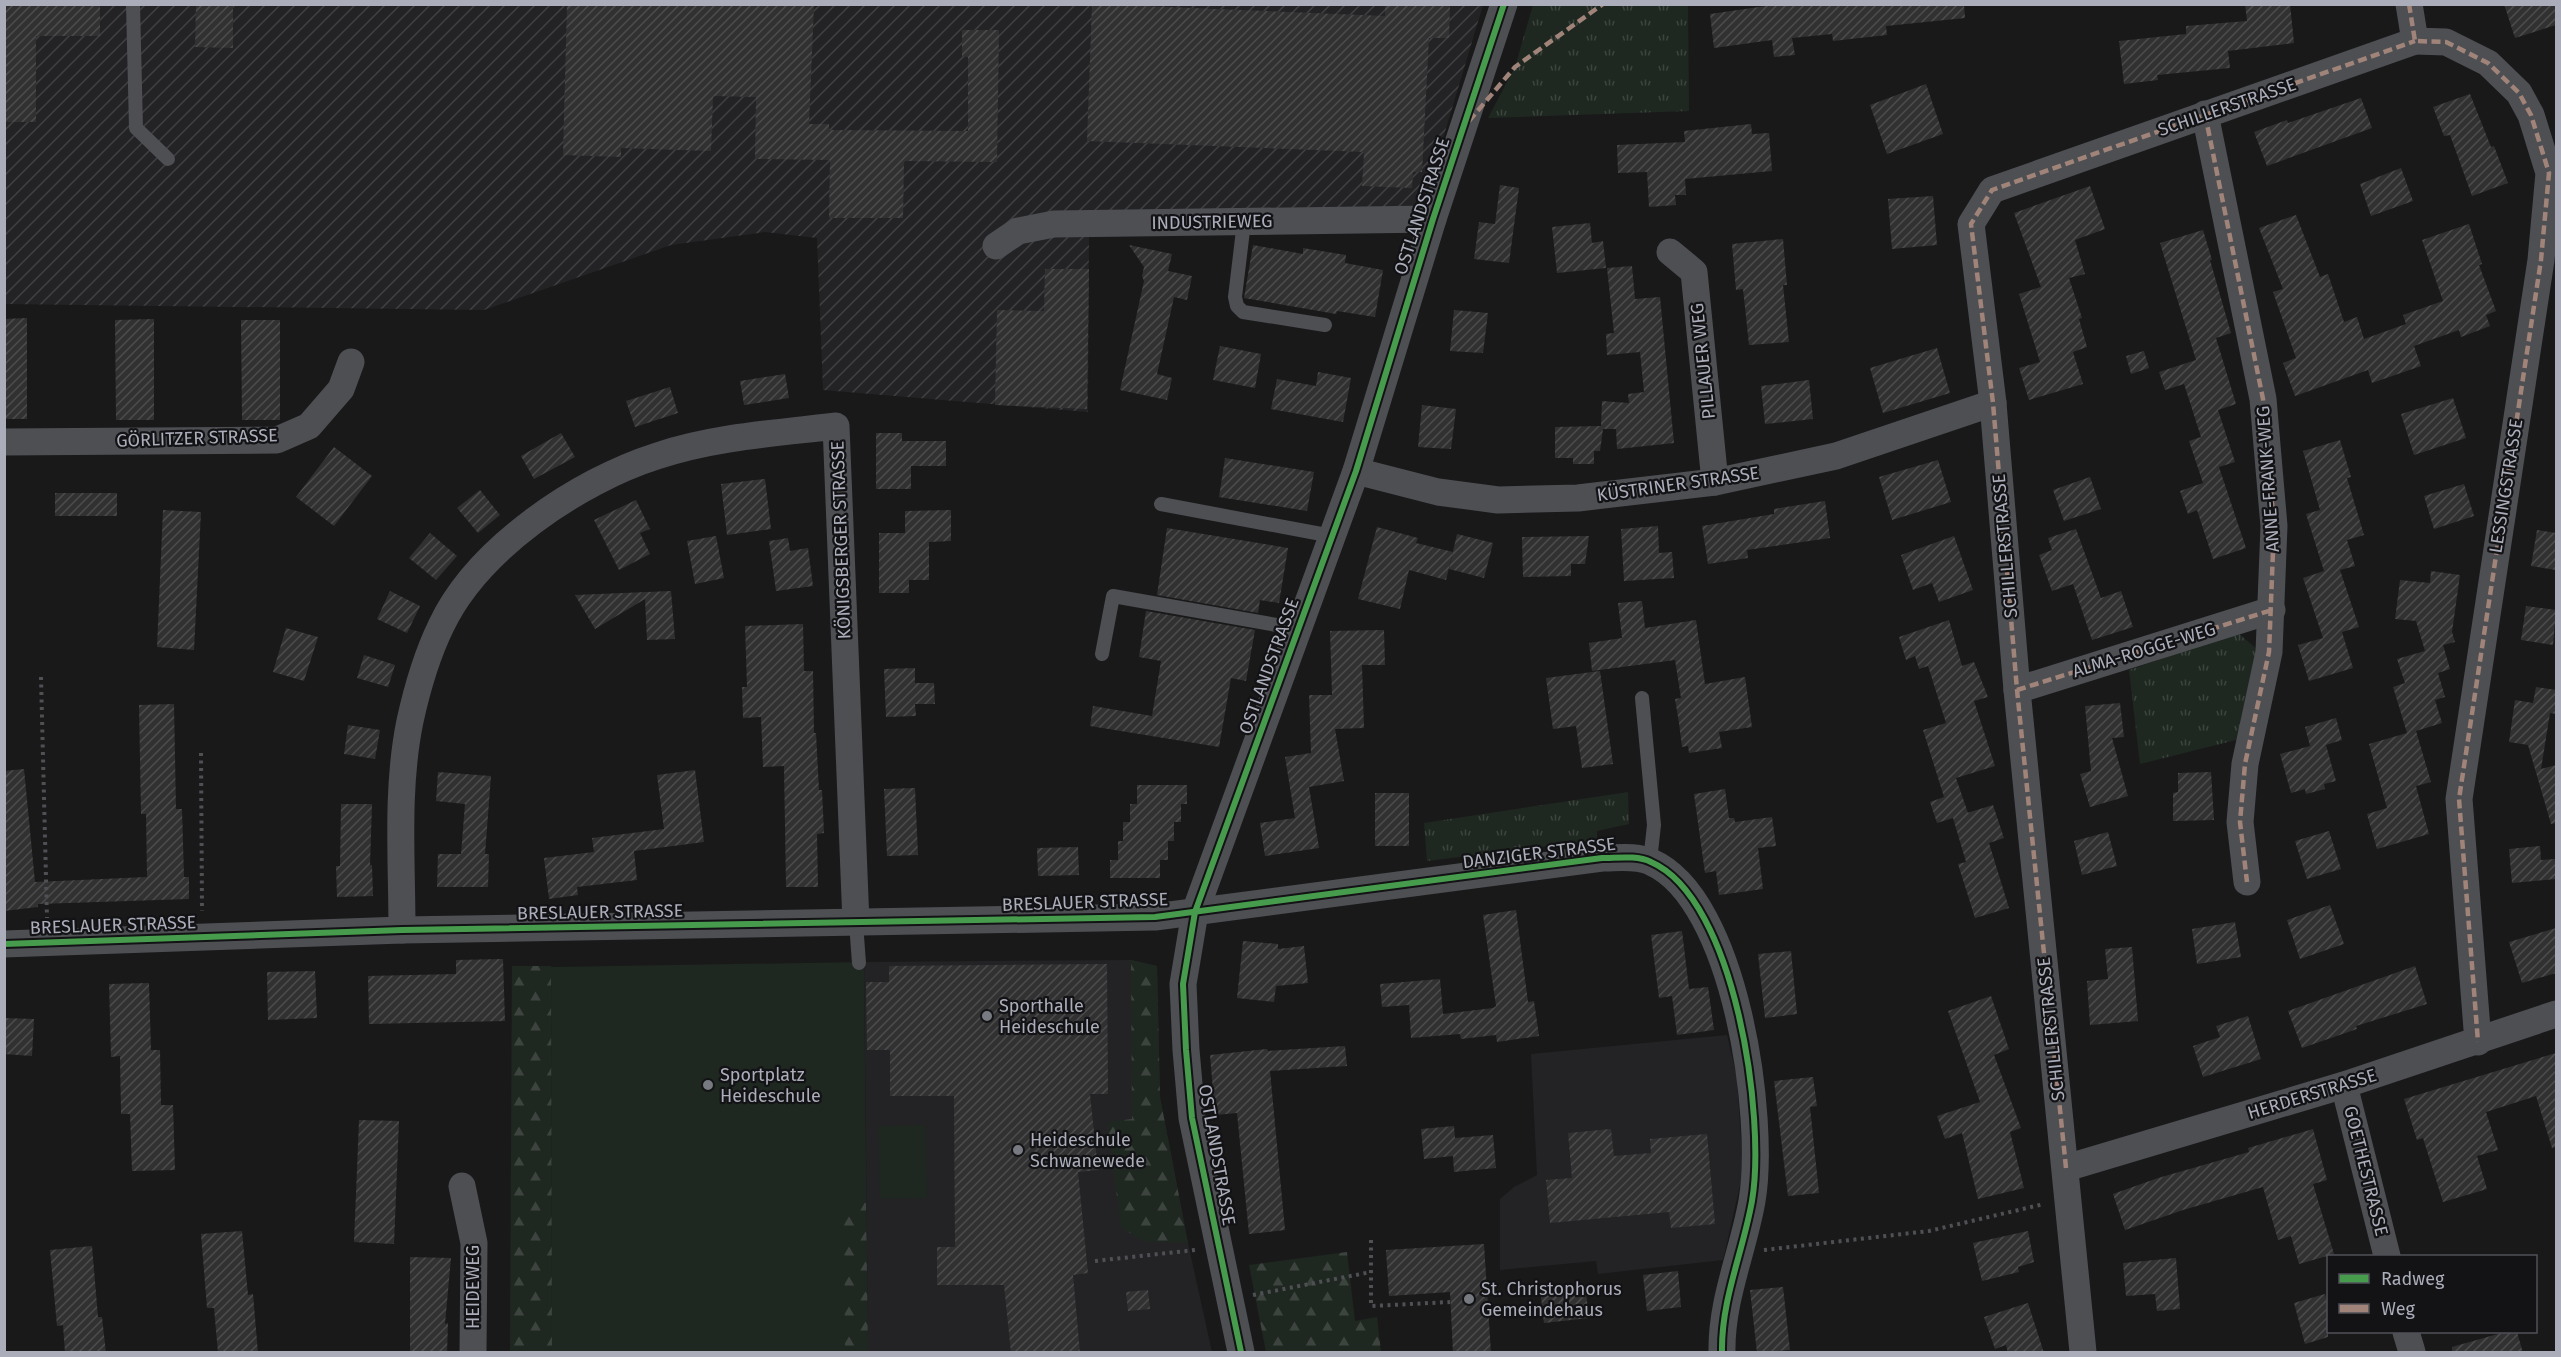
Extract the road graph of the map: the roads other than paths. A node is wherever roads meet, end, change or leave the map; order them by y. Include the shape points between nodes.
1 (133, 4) edge
2 (1504, 4) edge
3 (2409, 4) edge
4 (2415, 41) junction
5 (2205, 114) junction
6 (168, 159) dead end
7 (1433, 219) junction
8 (1244, 222) junction
9 (996, 246) dead end
10 (1670, 252) dead end
11 (1325, 325) dead end
12 (351, 362) dead end
13 (1993, 403) junction
14 (4, 442) edge
15 (1356, 471) junction
16 (1715, 482) junction
17 (1161, 504) dead end
18 (1332, 536) junction
19 (2272, 610) junction
20 (1299, 629) junction
21 (1102, 654) dead end
22 (2017, 690) junction
23 (1642, 698) dead end
24 (1650, 861) junction
25 (2247, 882) dead end
26 (1195, 912) junction
27 (856, 922) junction
28 (402, 930) junction
29 (4, 944) edge
30 (859, 963) dead end
31 (2556, 1014) edge
32 (2478, 1042) junction
33 (2344, 1085) junction
34 (2066, 1168) junction
35 (462, 1186) dead end
36 (2386, 1255) edge
37 (2406, 1333) edge
38 (473, 1353) edge
39 (1240, 1353) edge
40 (1722, 1353) edge
41 (2083, 1353) edge
42 (2412, 1353) edge

1 - 6 lane via 136,128
2 - 7 street, OSTLANDSTRASSE
3 - 4 street
4 - 5 street, SCHILLERSTRASSE
4 - 32 street, LESSINGSTRASSE via 2446,42 2488,63 2519,93 2531,115 2549,173 2541,260 2458,799
5 - 13 street, SCHILLERSTRASSE via 1992,190 1971,224
5 - 19 street, ANNE-FRANK-WEG via 2263,399 2274,526
7 - 8 street, INDUSTRIEWEG
7 - 15 street, OSTLANDSTRASSE
8 - 9 street, INDUSTRIEWEG via 1054,224 1018,231
8 - 11 lane via 1234,297 1237,306 1244,312
10 - 16 street, PILLAUER WEG via 1694,272
12 - 14 street, GÖRLITZER STRASSE via 341,389 309,426 277,440
13 - 16 street, KÜSTRINER STRASSE via 1836,456
13 - 22 street, SCHILLERSTRASSE
15 - 16 street, KÜSTRINER STRASSE via 1438,492 1498,500 1578,498
15 - 18 street, OSTLANDSTRASSE
17 - 18 lane
18 - 20 street, OSTLANDSTRASSE
19 - 22 street, ALMA-ROGGE-WEG
19 - 25 street, ANNE-FRANK-WEG via 2269,652 2245,764 2240,822
20 - 21 lane via 1113,596
20 - 26 street, OSTLANDSTRASSE
22 - 34 street, SCHILLERSTRASSE
23 - 24 lane via 1654,825
24 - 26 street, DANZIGER STRASSE via 1602,858
24 - 40 street, DANZIGER STRASSE via 1671,874 1693,899 1720,951 1751,1072 1756,1142 1752,1200 1727,1300
26 - 27 street, BRESLAUER STRASSE via 1155,917
26 - 39 street, OSTLANDSTRASSE via 1183,984 1192,1118
27 - 28 street, BRESLAUER STRASSE
27 - 28 street, KÖNIGSBERGER STRASSE via 836,426 696,446 623,468 529,524 462,591 441,624 410,721 402,787
27 - 30 lane
28 - 29 street, BRESLAUER STRASSE
31 - 32 street, HERDERSTRASSE
32 - 33 street, HERDERSTRASSE
33 - 34 street, HERDERSTRASSE
33 - 36 street, GOETHESTRASSE
34 - 41 street, SCHILLERSTRASSE
35 - 38 street, HEIDEWEG via 474,1243
37 - 42 street

